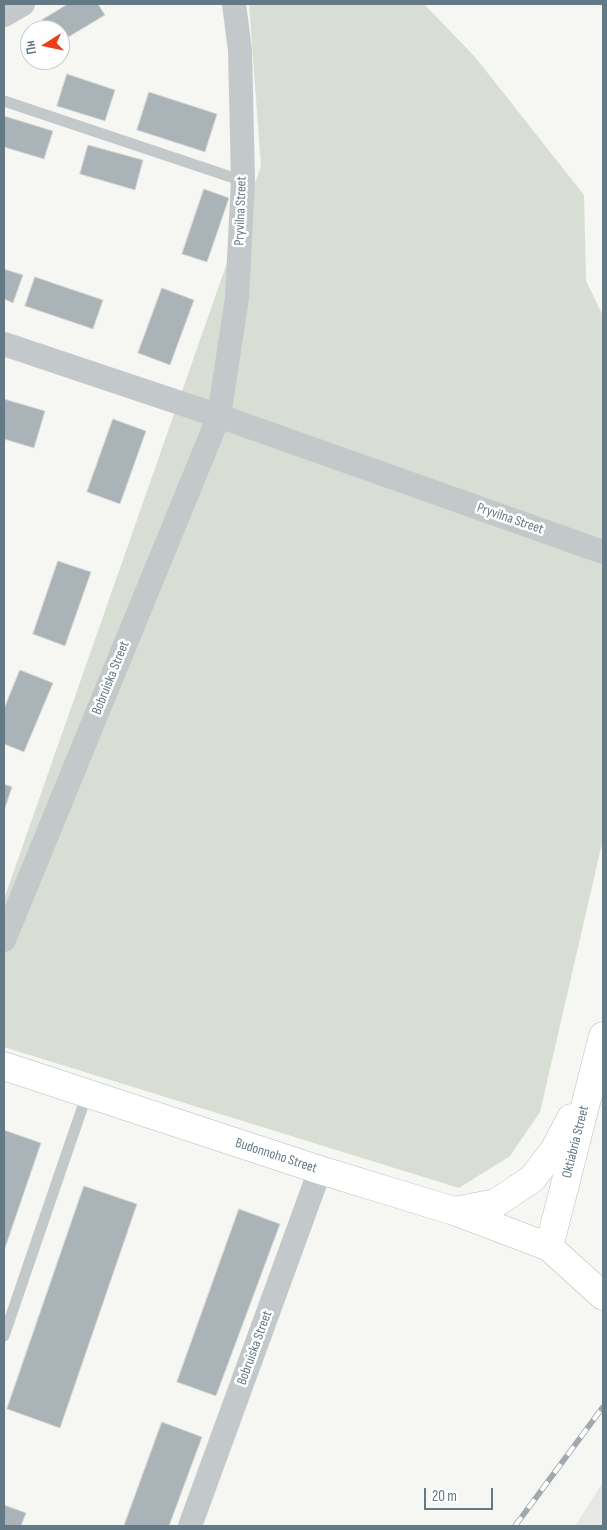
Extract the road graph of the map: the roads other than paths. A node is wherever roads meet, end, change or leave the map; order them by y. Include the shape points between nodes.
1 (23, 4) edge
2 (234, 4) edge
3 (4, 16) edge
4 (4, 101) edge
5 (243, 181) junction
6 (4, 344) edge
7 (219, 416) junction
8 (603, 552) edge
9 (4, 940) edge
10 (603, 1036) edge
11 (4, 1066) edge
12 (593, 1077) junction
13 (87, 1094) junction
14 (320, 1170) junction
15 (454, 1211) junction
16 (549, 1247) junction
17 (603, 1296) edge
18 (4, 1336) edge
19 (190, 1526) edge

1 - 3 street
2 - 5 street, Pryvilna Street via 240,50
4 - 5 lane
5 - 7 street, Pryvilna Street via 237,298
6 - 7 street, Pryvilna Street
7 - 8 street, Pryvilna Street
7 - 9 street, Bobruiska Street
10 - 12 main road, Oktiabria Street
11 - 13 main road, Budonnoho Street
12 - 15 main road via 555,1149 532,1179 496,1203
12 - 16 main road, Oktiabria Street
13 - 14 main road, Budonnoho Street
13 - 18 lane
14 - 15 main road, Budonnoho Street
14 - 19 street, Bobruiska Street
15 - 16 main road, Budonnoho Street
16 - 17 main road

